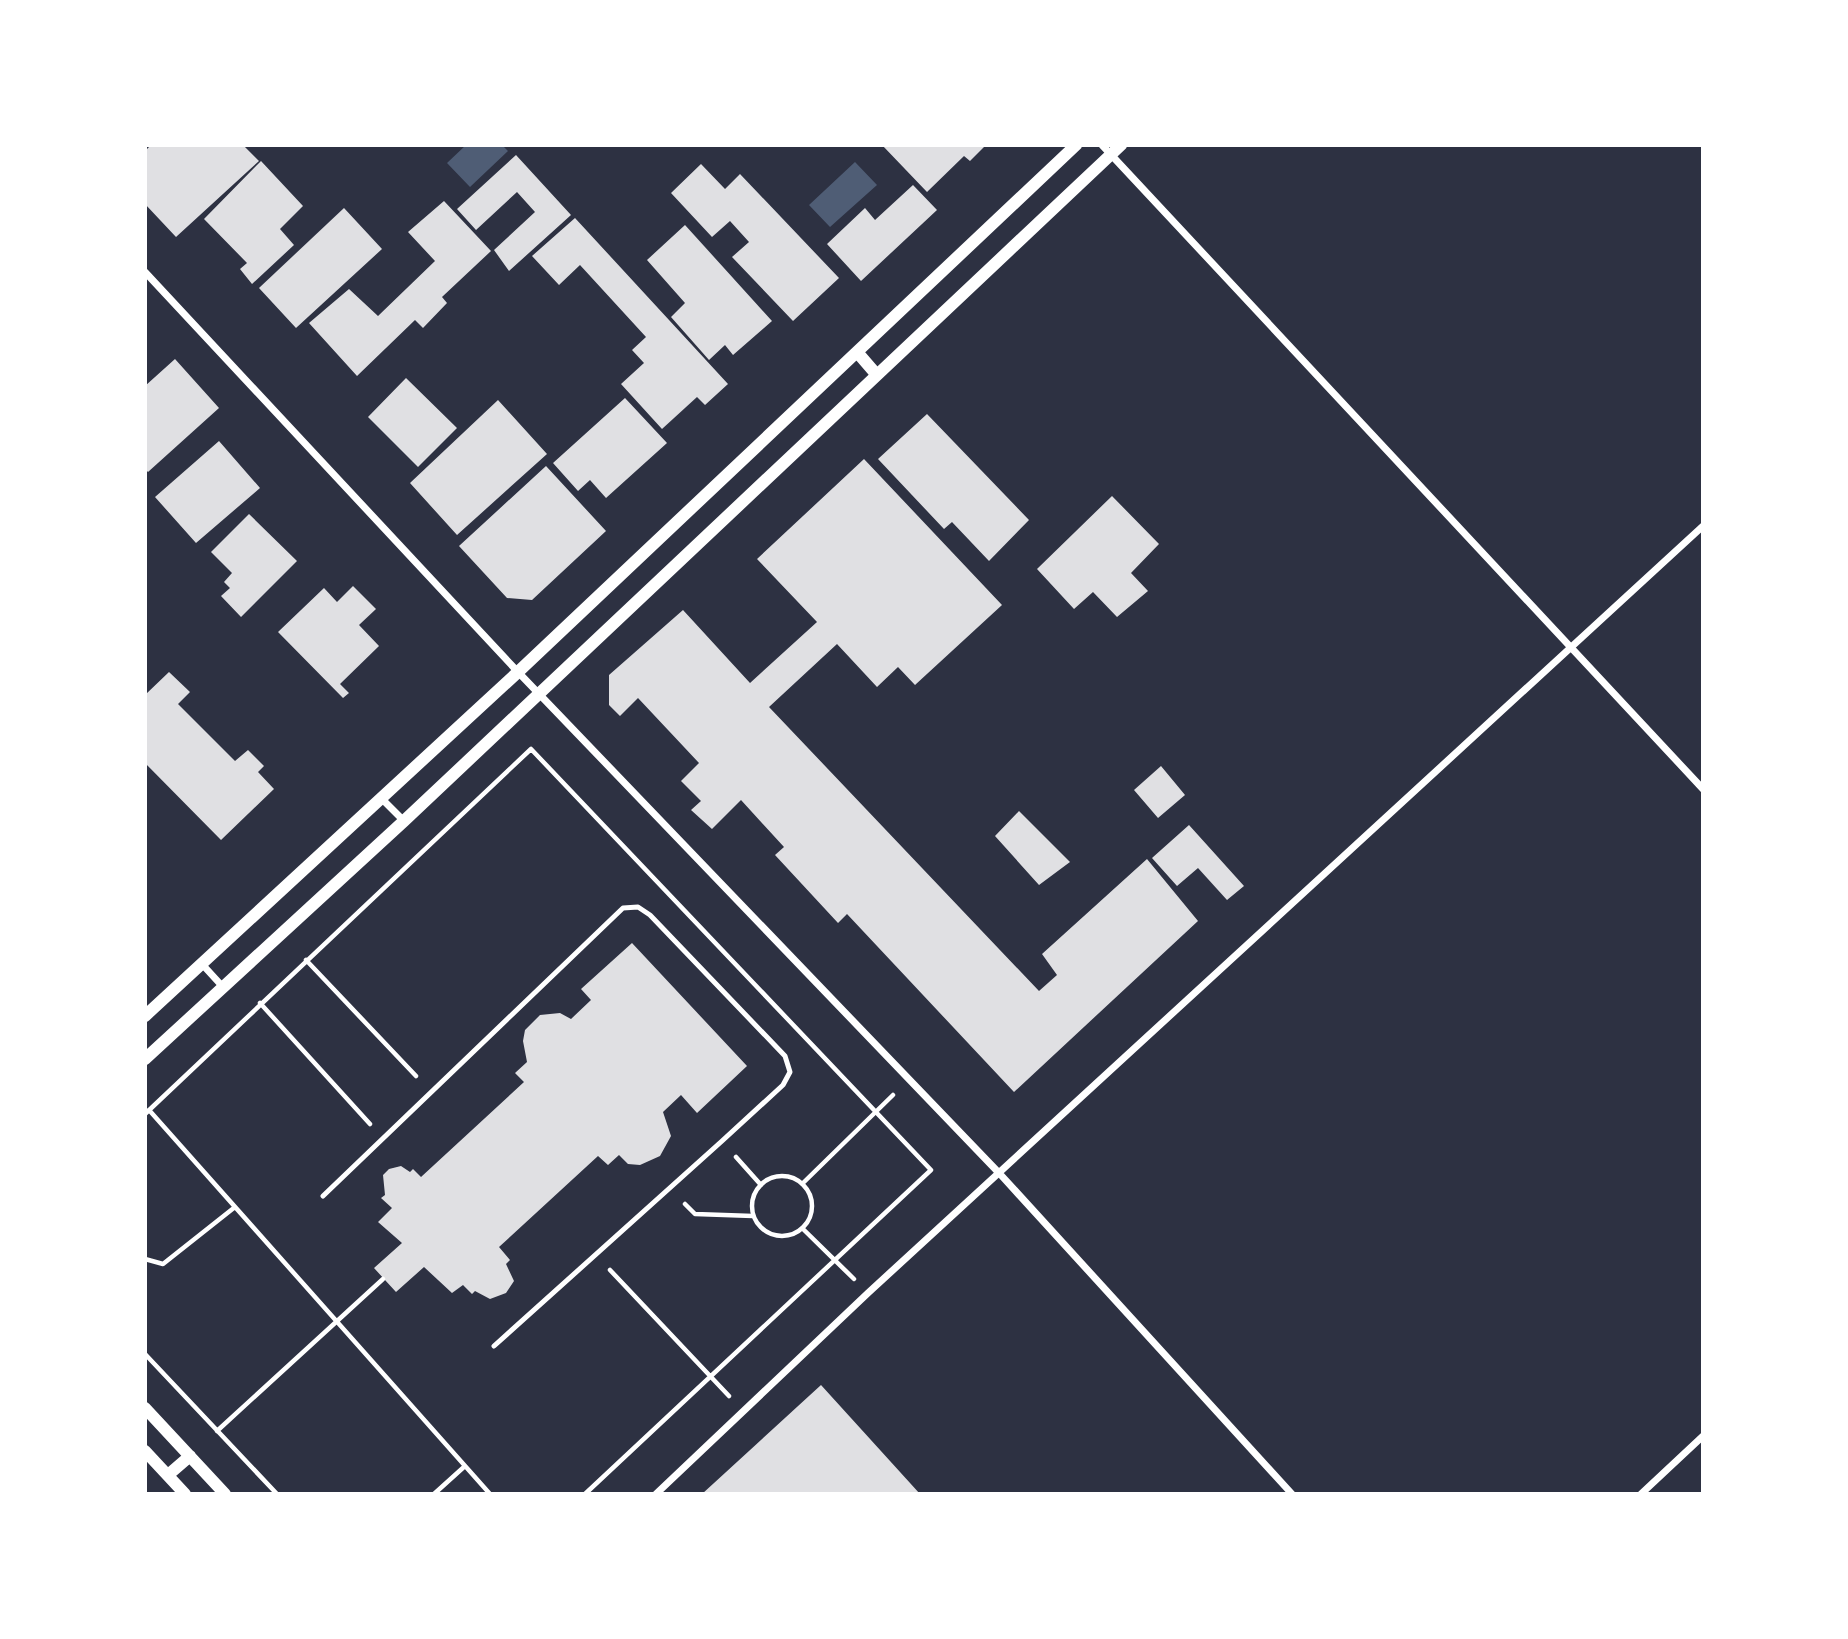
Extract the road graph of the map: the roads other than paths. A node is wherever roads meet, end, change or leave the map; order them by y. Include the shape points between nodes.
1 (1076, 145) edge
2 (1111, 148) edge
3 (145, 272) edge
4 (857, 352) junction
5 (876, 374) junction
6 (1703, 526) edge
7 (1572, 649) junction
8 (518, 672) junction
9 (539, 693) junction
10 (1703, 789) edge
11 (381, 798) junction
12 (404, 821) junction
13 (201, 963) junction
14 (223, 987) junction
15 (145, 1016) edge
16 (145, 1059) edge
17 (1000, 1174) junction
18 (323, 1196) dead end
19 (494, 1346) dead end
20 (145, 1408) edge
21 (1703, 1436) edge
22 (145, 1451) edge
23 (190, 1456) junction
24 (168, 1475) junction
25 (185, 1494) edge
26 (225, 1494) edge
27 (656, 1494) edge
28 (1292, 1494) edge
29 (1641, 1494) edge

1 - 4 street
2 - 5 street
2 - 7 street
3 - 8 street
4 - 5 street
4 - 8 street
5 - 9 street
6 - 7 street
7 - 10 street
7 - 17 street
8 - 9 street
8 - 11 street
9 - 12 street
9 - 17 street
11 - 12 street
11 - 13 street
12 - 14 street
13 - 14 street
13 - 15 street
14 - 16 street
17 - 27 street
17 - 28 street
18 - 19 lane via 623,908 638,906 650,915 785,1056 790,1072 722,1141
20 - 23 street
21 - 29 street
22 - 24 street
23 - 24 street
23 - 26 street
24 - 25 street

